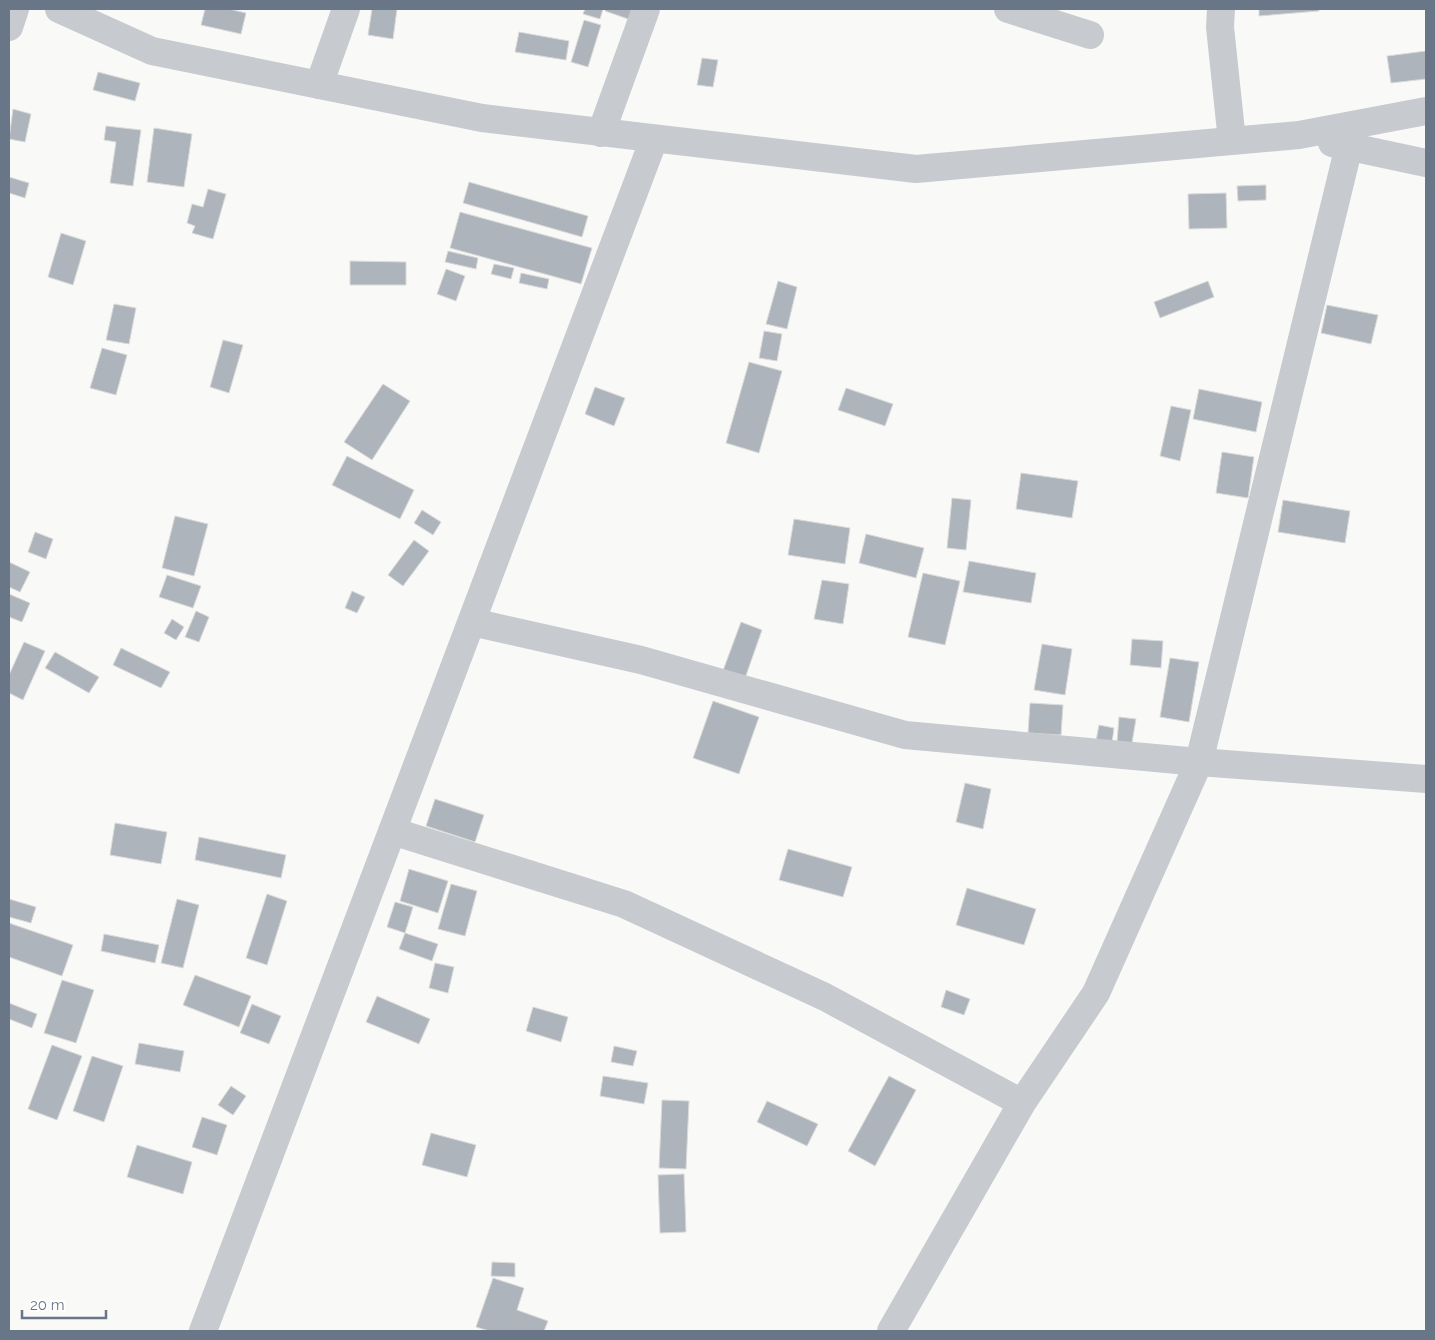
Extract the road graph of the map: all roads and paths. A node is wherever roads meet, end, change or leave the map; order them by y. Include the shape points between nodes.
1 (15, 9) edge
2 (59, 9) edge
3 (346, 9) edge
4 (646, 9) edge
5 (1008, 9) edge
6 (1221, 9) edge
7 (9, 27) edge
8 (1090, 35) dead end
9 (319, 85) junction
10 (1426, 111) edge
11 (601, 133) junction
12 (1299, 135) junction
13 (654, 139) junction
14 (1232, 141) junction
15 (1349, 146) junction
16 (1426, 163) edge
17 (472, 622) junction
18 (1199, 762) junction
19 (1426, 779) edge
20 (392, 831) junction
21 (1022, 1103) junction
22 (203, 1331) edge
23 (891, 1331) edge

1 - 7 street
2 - 9 street via 152,51
3 - 9 street
4 - 11 street
5 - 8 street
6 - 14 street via 1220,28
9 - 11 street via 482,118
10 - 12 street
11 - 13 street
12 - 14 street
12 - 15 street
13 - 14 street via 916,169
13 - 17 street
15 - 16 street
15 - 18 street
17 - 18 street via 641,660 905,735
17 - 20 street
18 - 19 street
18 - 21 street via 1096,993
20 - 21 street via 624,904 824,997
20 - 22 street
21 - 23 street

